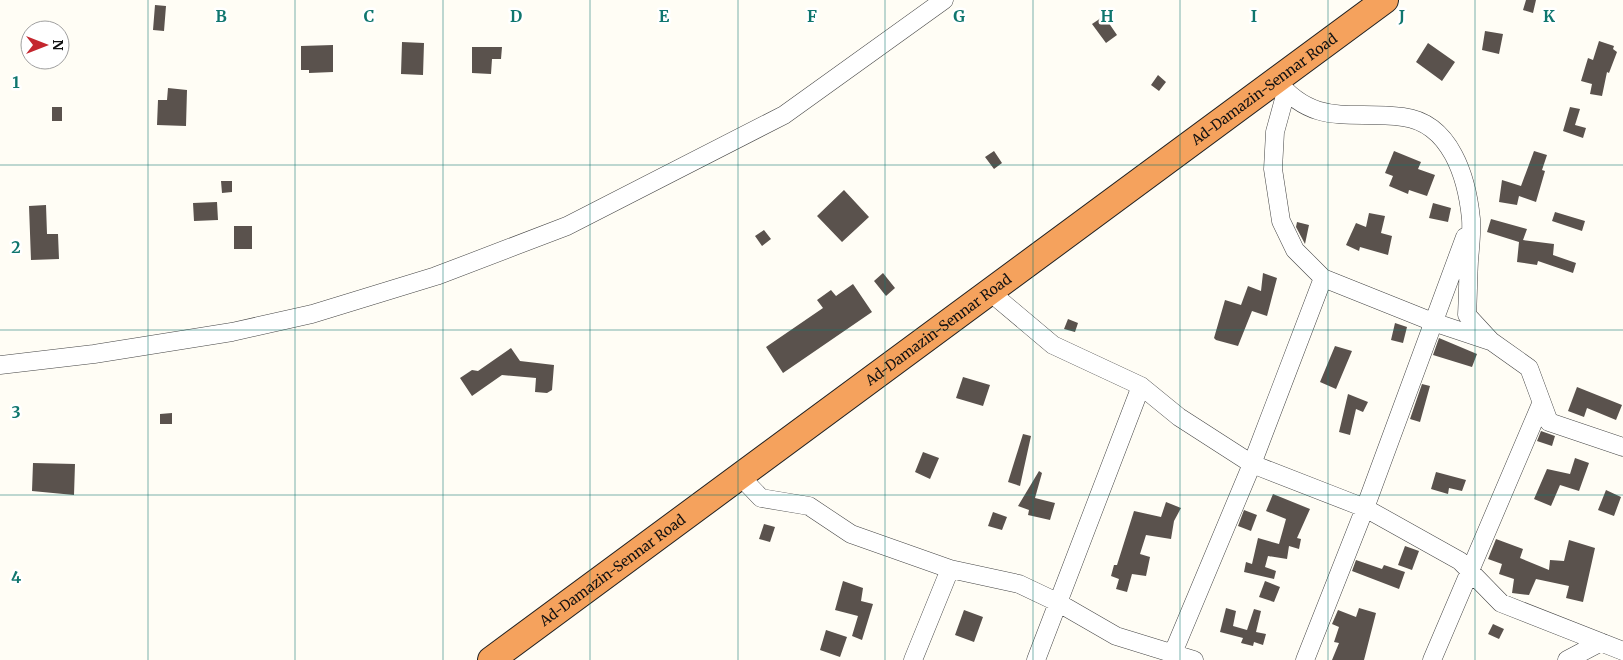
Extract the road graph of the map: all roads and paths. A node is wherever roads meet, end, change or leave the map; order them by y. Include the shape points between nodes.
1 (944, 0) edge
2 (1385, 0) edge
3 (1281, 86) junction
4 (1471, 220) junction
5 (1323, 278) junction
6 (990, 292) junction
7 (1432, 322) junction
8 (1491, 341) junction
9 (0, 365) edge
10 (1141, 386) junction
11 (1541, 404) junction
12 (1623, 447) edge
13 (1252, 464) junction
14 (740, 476) junction
15 (1365, 508) junction
16 (950, 569) junction
17 (1470, 571) junction
18 (1057, 602) junction
19 (1601, 642) junction
20 (1623, 651) edge
21 (1172, 656) edge
22 (491, 660) edge
23 (913, 660) edge
24 (1036, 660) edge
25 (1194, 660) edge
26 (1305, 660) edge
27 (1432, 660) edge
28 (1567, 660) edge

1 - 9 street via 784,115 568,226 436,276 312,314 232,332
2 - 3 highway, Ad-Damazin-Sennar Road
3 - 4 street via 1316,111 1351,117 1404,117 1428,126 1450,144 1462,176
3 - 5 street via 1273,169 1281,221 1295,250
3 - 6 highway, Ad-Damazin-Sennar Road
4 - 7 street
4 - 8 street via 1468,315
5 - 7 street
5 - 13 street
6 - 10 street via 1053,345
6 - 14 highway, Ad-Damazin-Sennar Road
7 - 8 street
7 - 15 street
8 - 11 street via 1529,368
10 - 13 street via 1179,418
10 - 18 street
11 - 12 street via 1549,422
11 - 17 street
13 - 15 street
13 - 21 street
14 - 16 street via 761,498 809,506 851,534
14 - 22 highway, Ad-Damazin-Sennar Road
15 - 17 street via 1460,561
15 - 26 street
16 - 18 street via 1019,584
16 - 23 street
17 - 19 street via 1501,603
17 - 27 street
18 - 21 street via 1116,636
18 - 24 street
19 - 20 street
19 - 28 street
21 - 25 street

